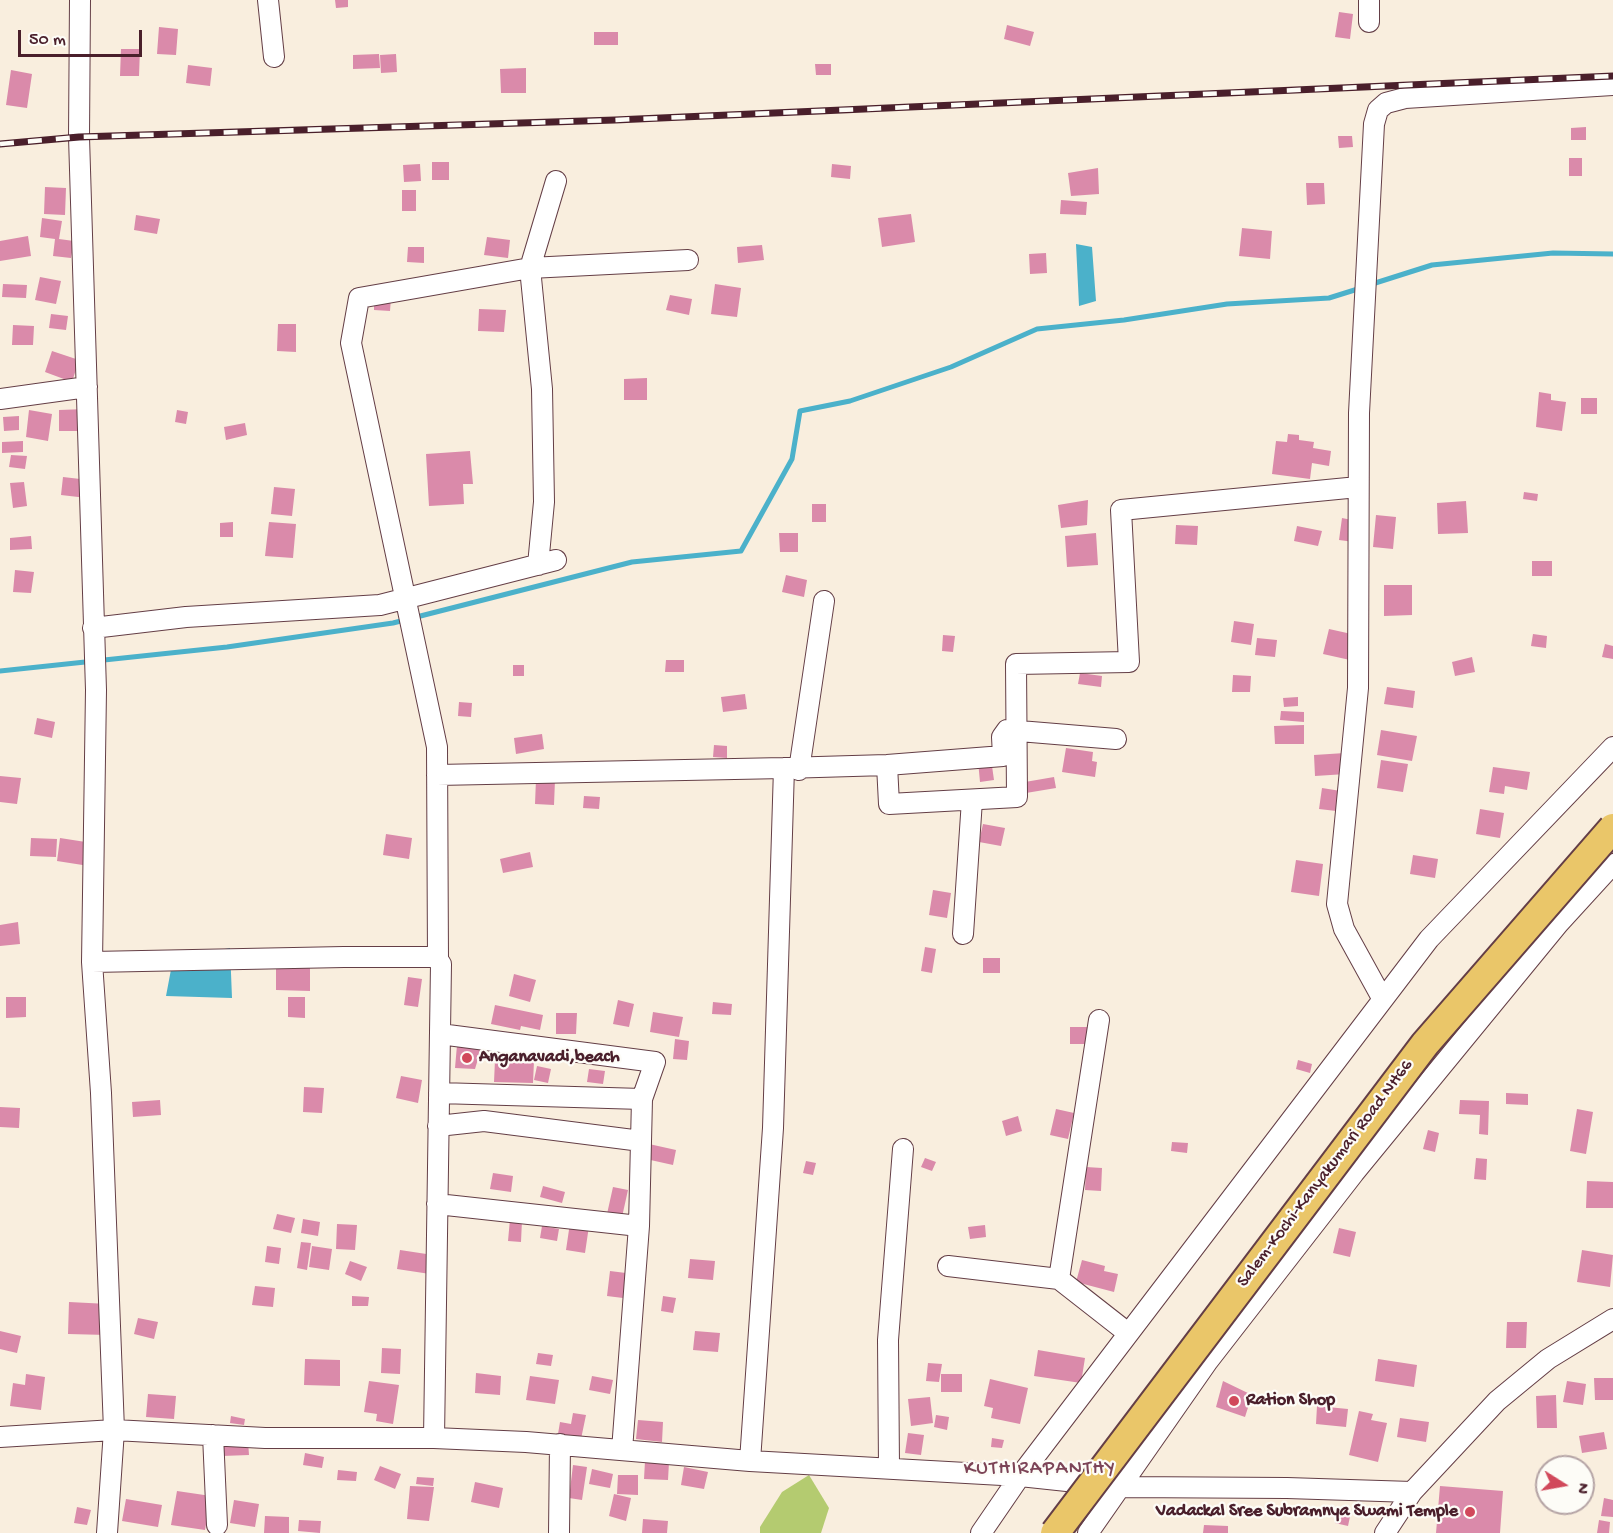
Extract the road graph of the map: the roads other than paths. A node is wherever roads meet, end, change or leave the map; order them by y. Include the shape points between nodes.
1 (80, 0) edge
2 (268, 0) edge
3 (1369, 0) edge
4 (1369, 22) dead end
5 (274, 57) dead end
6 (1613, 85) edge
7 (556, 182) dead end
8 (688, 260) dead end
9 (530, 268) junction
10 (87, 387) junction
11 (0, 399) edge
12 (1358, 486) junction
13 (405, 599) junction
14 (824, 601) dead end
15 (93, 628) junction
16 (1017, 730) junction
17 (1116, 739) dead end
18 (1613, 747) edge
19 (887, 765) junction
20 (792, 769) junction
21 (437, 775) junction
22 (972, 800) junction
23 (1613, 828) edge
24 (1613, 864) edge
25 (963, 934) dead end
26 (438, 960) junction
27 (92, 962) junction
28 (1382, 998) junction
29 (1099, 1020) dead end
30 (440, 1034) junction
31 (439, 1093) junction
32 (642, 1099) junction
33 (438, 1126) junction
34 (641, 1141) junction
35 (903, 1149) dead end
36 (437, 1204) junction
37 (639, 1226) junction
38 (948, 1266) dead end
39 (1059, 1279) junction
40 (1613, 1319) edge
41 (1128, 1334) junction
42 (114, 1430) junction
43 (213, 1435) junction
44 (0, 1437) edge
45 (434, 1438) junction
46 (560, 1444) junction
47 (622, 1450) junction
48 (750, 1461) junction
49 (889, 1467) junction
50 (1020, 1476) junction
51 (1123, 1487) junction
52 (1412, 1492) junction
53 (218, 1525) dead end
54 (106, 1533) edge
55 (559, 1533) edge
56 (981, 1533) edge
57 (1055, 1533) edge
58 (1088, 1533) edge
59 (1385, 1533) edge

1 - 10 street via 79,137
2 - 5 street
3 - 4 street
6 - 12 street via 1406,98 1386,102 1378,110 1366,273
7 - 9 street
8 - 9 street
9 - 13 street via 542,389 547,562
9 - 13 street via 359,298 351,343
10 - 11 street
10 - 15 street
12 - 16 street via 1121,510 1129,662 1016,664
12 - 28 street via 1358,688 1337,904 1344,929
13 - 15 street via 380,605 186,617
13 - 21 street via 437,747
14 - 20 street
15 - 27 street via 96,690
16 - 17 street
16 - 19 street via 1003,733 1003,756
16 - 22 street via 1017,797
18 - 28 street via 1430,939
19 - 20 street
19 - 22 street via 889,804
20 - 21 street
20 - 48 street
21 - 26 street
22 - 25 street
23 - 57 highway, Salem-Kochi-Kanyakumari Road NH66, bridge via 1425,1044
24 - 51 street via 1559,923 1354,1173 1208,1361
26 - 27 street via 344,957
26 - 30 street
27 - 42 street
28 - 41 street
29 - 39 street
30 - 31 street
30 - 32 street via 655,1062
31 - 32 street
31 - 33 street
32 - 34 street
33 - 34 street via 484,1121
33 - 36 street
34 - 37 street
35 - 49 street via 888,1340
36 - 37 street
36 - 45 street
37 - 47 street
38 - 39 street
39 - 41 street
40 - 52 street via 1548,1359 1497,1401
41 - 50 street
42 - 43 street
42 - 44 street
42 - 54 street
43 - 45 street
43 - 53 street
45 - 46 street
46 - 47 street
46 - 55 street
47 - 48 street
48 - 49 street
49 - 50 street
50 - 51 street
50 - 56 street
51 - 52 street
51 - 58 street
52 - 59 street

